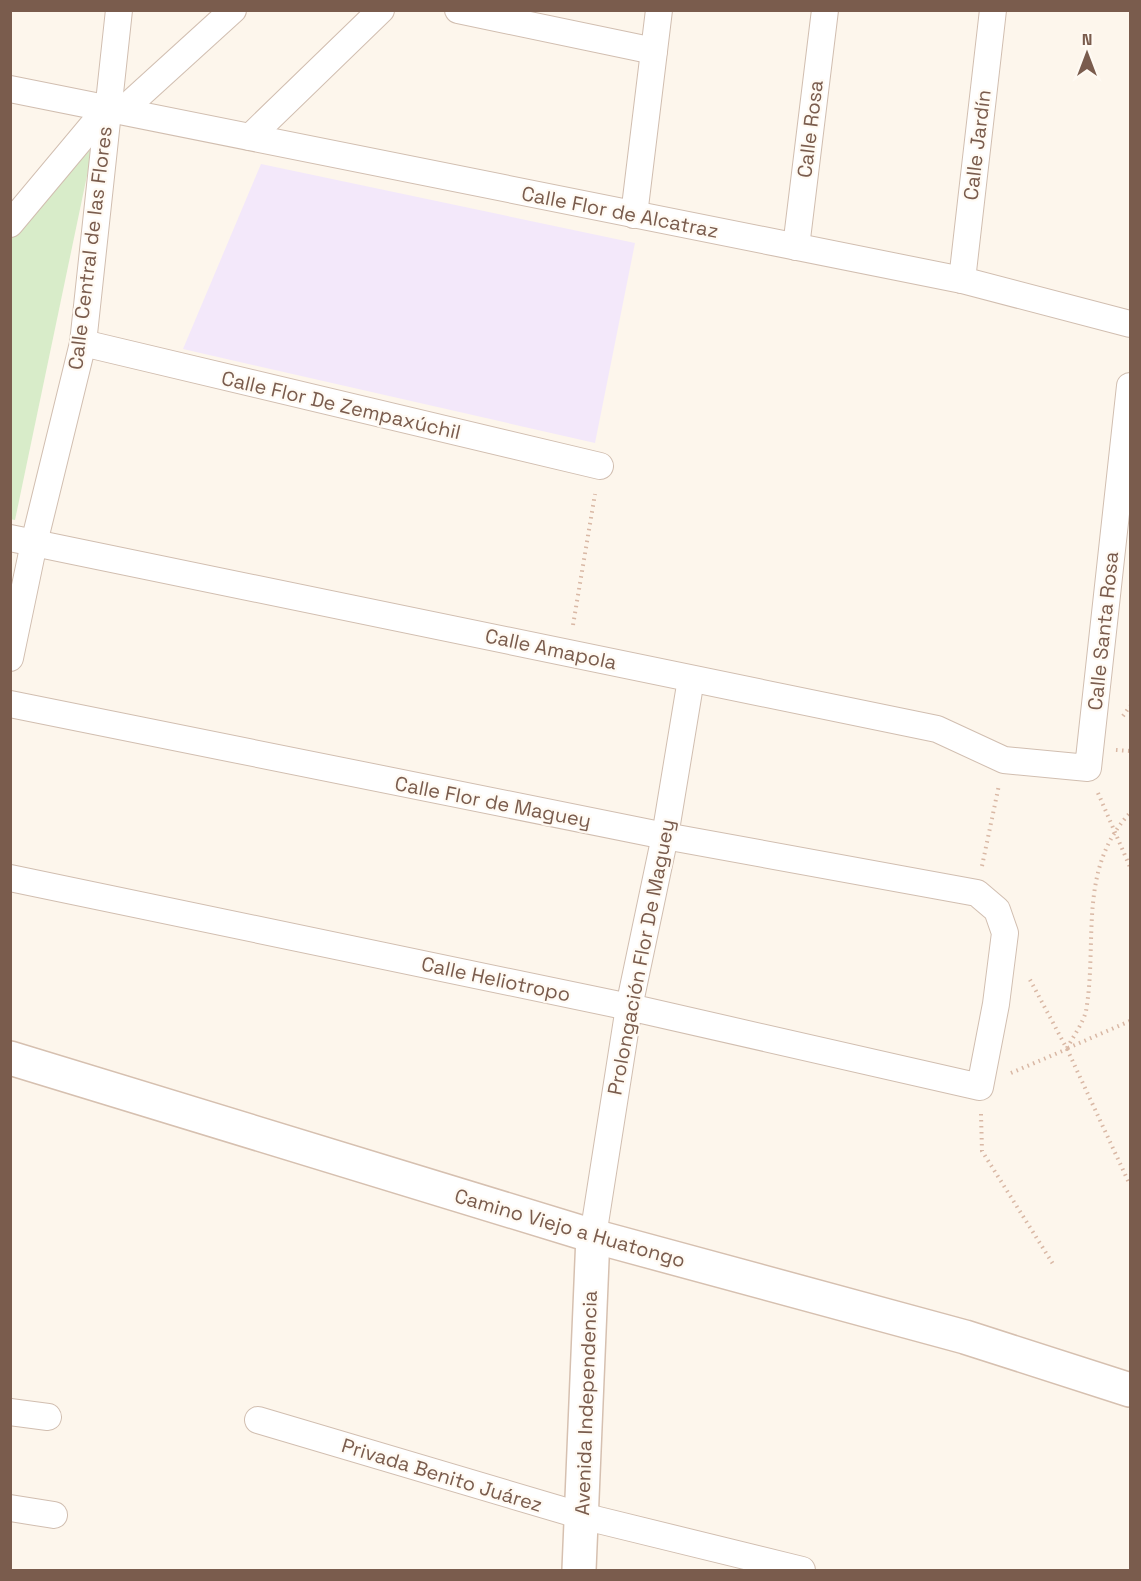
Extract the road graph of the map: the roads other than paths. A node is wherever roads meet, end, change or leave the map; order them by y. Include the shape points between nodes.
1 (119, 10) edge
2 (233, 10) edge
3 (381, 10) edge
4 (458, 10) edge
5 (658, 10) edge
6 (825, 10) edge
7 (993, 10) edge
8 (654, 51) junction
9 (10, 89) edge
10 (115, 109) junction
11 (250, 137) junction
12 (634, 214) junction
13 (10, 224) edge
14 (796, 248) junction
15 (962, 280) junction
16 (1131, 324) edge
17 (83, 343) junction
18 (1131, 386) edge
19 (600, 466) road end
20 (22, 540) edge
21 (10, 658) edge
22 (691, 678) junction
23 (10, 704) edge
24 (1088, 768) joint
25 (665, 836) junction
26 (10, 878) edge
27 (629, 1007) junction
28 (10, 1058) edge
29 (980, 1086) joint
30 (592, 1236) junction
31 (1131, 1390) edge
32 (10, 1412) edge
33 (48, 1417) dead end
34 (258, 1420) dead end
35 (10, 1508) edge
36 (54, 1515) dead end
37 (582, 1516) junction
38 (579, 1570) edge
39 (802, 1570) edge

1 - 10 street, Calle Central de las Flores
2 - 10 street
3 - 11 street
4 - 8 street
5 - 8 street
6 - 14 street, Calle Rosa
7 - 15 street, Calle Jardín
8 - 12 street
9 - 10 street, Calle Flor de Alcatraz
10 - 11 street, Calle Flor de Alcatraz
10 - 13 street
10 - 17 street, Calle Central de las Flores
11 - 12 street, Calle Flor de Alcatraz
12 - 14 street, Calle Flor de Alcatraz
14 - 15 street, Calle Flor de Alcatraz
15 - 16 street, Calle Flor de Alcatraz
17 - 19 street, Calle Flor De Zempaxúchil
17 - 20 street, Calle Central de las Flores
18 - 24 street, Calle Santa Rosa
20 - 21 street, Calle Central de las Flores
20 - 22 street, Calle Amapola
22 - 24 street, Calle Amapola via 937,729 1004,760
22 - 25 street, Prolongación Flor De Maguey
23 - 25 street, Calle Flor de Maguey
25 - 27 street, Prolongación Flor De Maguey
25 - 29 street, Calle Flor de Maguey via 977,893 997,910 1005,933
26 - 27 street, Calle Heliotropo
27 - 29 street, Calle Heliotropo
27 - 30 street, Prolongación Flor De Maguey
28 - 30 main road, Camino Viejo a Huatongo
30 - 31 main road, Camino Viejo a Huatongo via 965,1337
30 - 37 main road, Avenida Independencia
32 - 33 street
34 - 37 street, Privada Benito Juárez
35 - 36 street
37 - 38 main road, Avenida Independencia
37 - 39 street, Privada Benito Juárez

